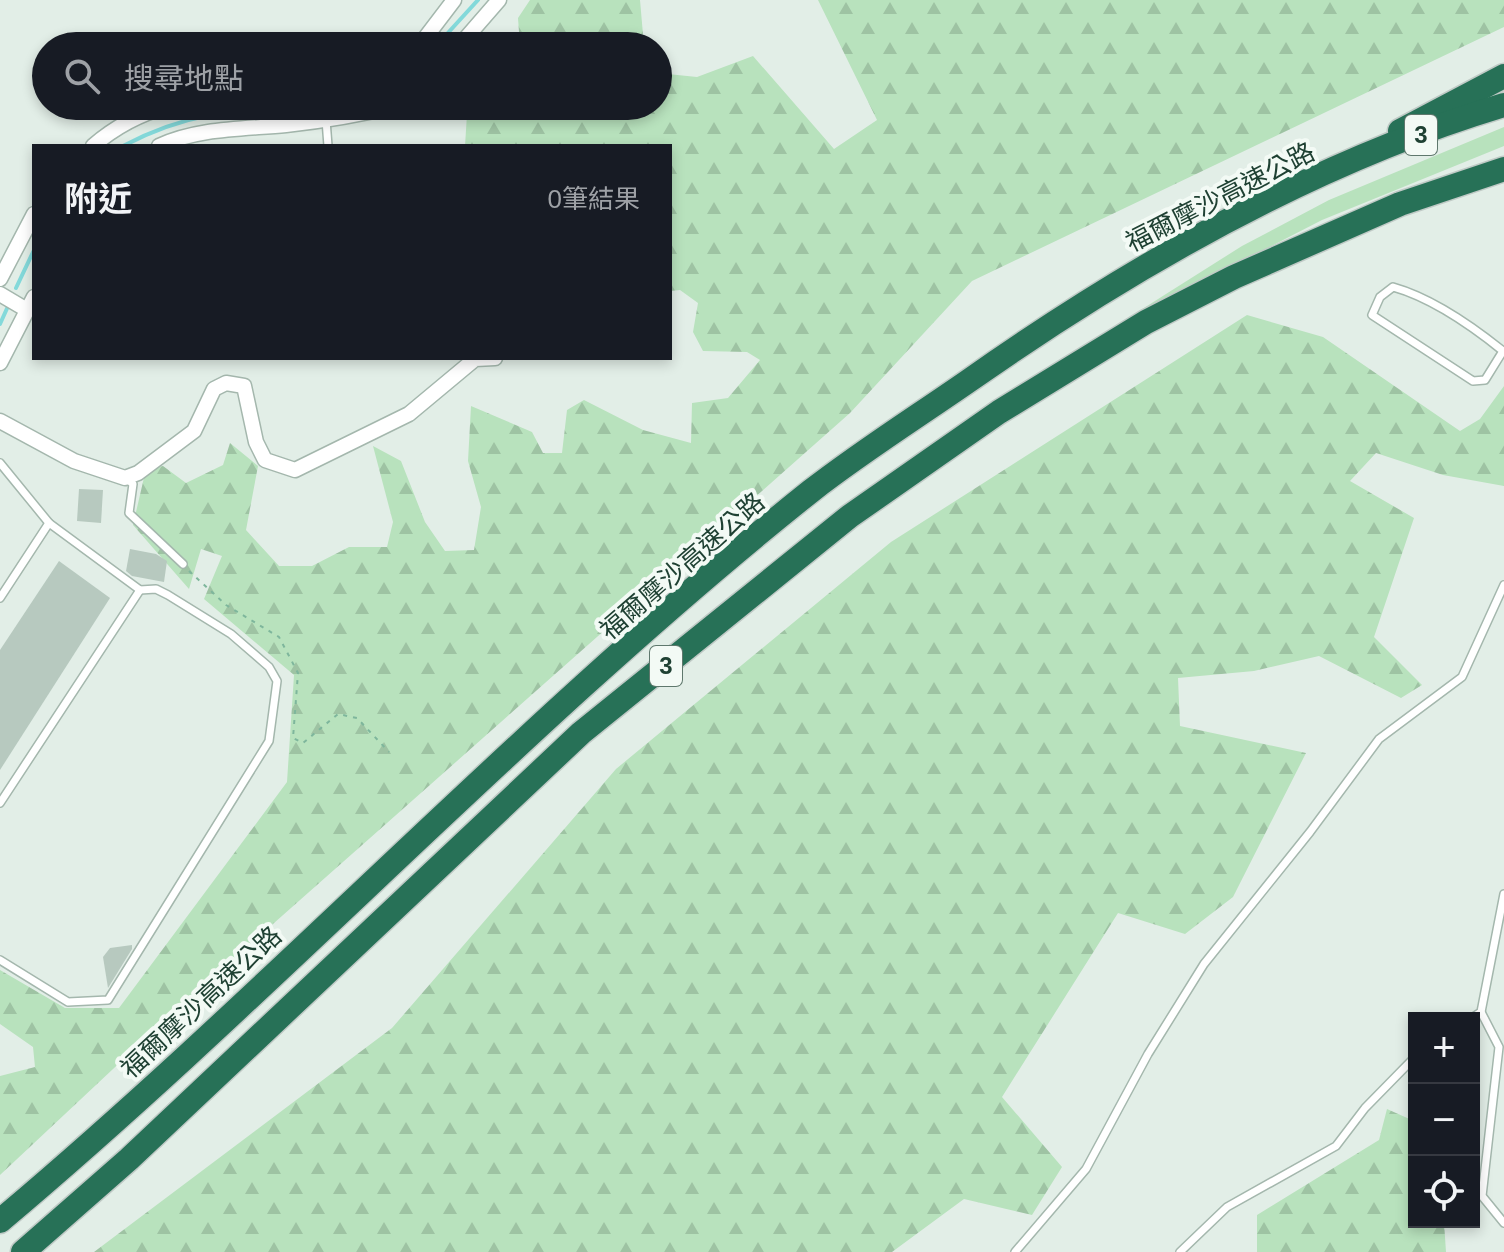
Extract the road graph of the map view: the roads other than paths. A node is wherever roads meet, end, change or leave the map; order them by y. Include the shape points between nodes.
1 (454, 0) edge
2 (499, 0) edge
3 (430, 32) edge
4 (471, 32) edge
5 (1504, 76) edge
6 (1504, 105) edge
7 (131, 120) edge
8 (326, 120) joint
9 (95, 144) edge
10 (163, 144) edge
11 (328, 144) edge
12 (1340, 168) junction
13 (1504, 169) edge
14 (1504, 176) edge
15 (1400, 204) junction
16 (29, 233) edge
17 (0, 279) edge
18 (0, 294) edge
19 (31, 303) edge
20 (1504, 352) edge
21 (474, 360) edge
22 (0, 363) edge
23 (0, 421) edge
24 (0, 463) edge
25 (125, 478) junction
26 (49, 523) junction
27 (183, 564) road end
28 (1504, 585) edge
29 (140, 590) junction
30 (0, 598) edge
31 (0, 803) edge
32 (1504, 894) edge
33 (0, 960) edge
34 (1481, 1012) joint
35 (1502, 1047) edge
36 (1408, 1064) edge
37 (0, 1221) edge
38 (1504, 1223) edge
39 (23, 1252) edge
40 (1015, 1252) edge
41 (1180, 1252) edge

1 - 3 street
2 - 4 street
5 - 12 highway via 1443,105
6 - 12 highway, 福爾摩沙高速公路 / 3
7 - 9 street
8 - 10 street via 216,131
8 - 11 lane
12 - 37 highway, 福爾摩沙高速公路 / 3 via 1146,264 813,490 617,658
13 - 15 highway, 3
14 - 15 highway
15 - 39 highway, 3 via 1146,322 999,412 850,516 581,733 129,1159
16 - 17 street
18 - 19 street
19 - 22 street
20 - 20 lane via 1485,380 1473,381 1372,315 1380,297 1393,287 1478,331
21 - 25 street via 409,414 295,470 265,460 244,386 226,383 214,389 194,431
23 - 25 street via 74,461
24 - 26 lane
25 - 27 lane via 133,484 129,513
26 - 29 lane
26 - 30 lane
28 - 40 lane via 1462,677 1379,739 1204,964 1086,1169
29 - 31 lane
29 - 33 lane via 168,595 231,634 269,667 277,681 269,741 108,1000 68,1002
32 - 34 lane
34 - 35 lane
35 - 38 lane via 1482,1196
36 - 41 lane via 1336,1146 1227,1207

